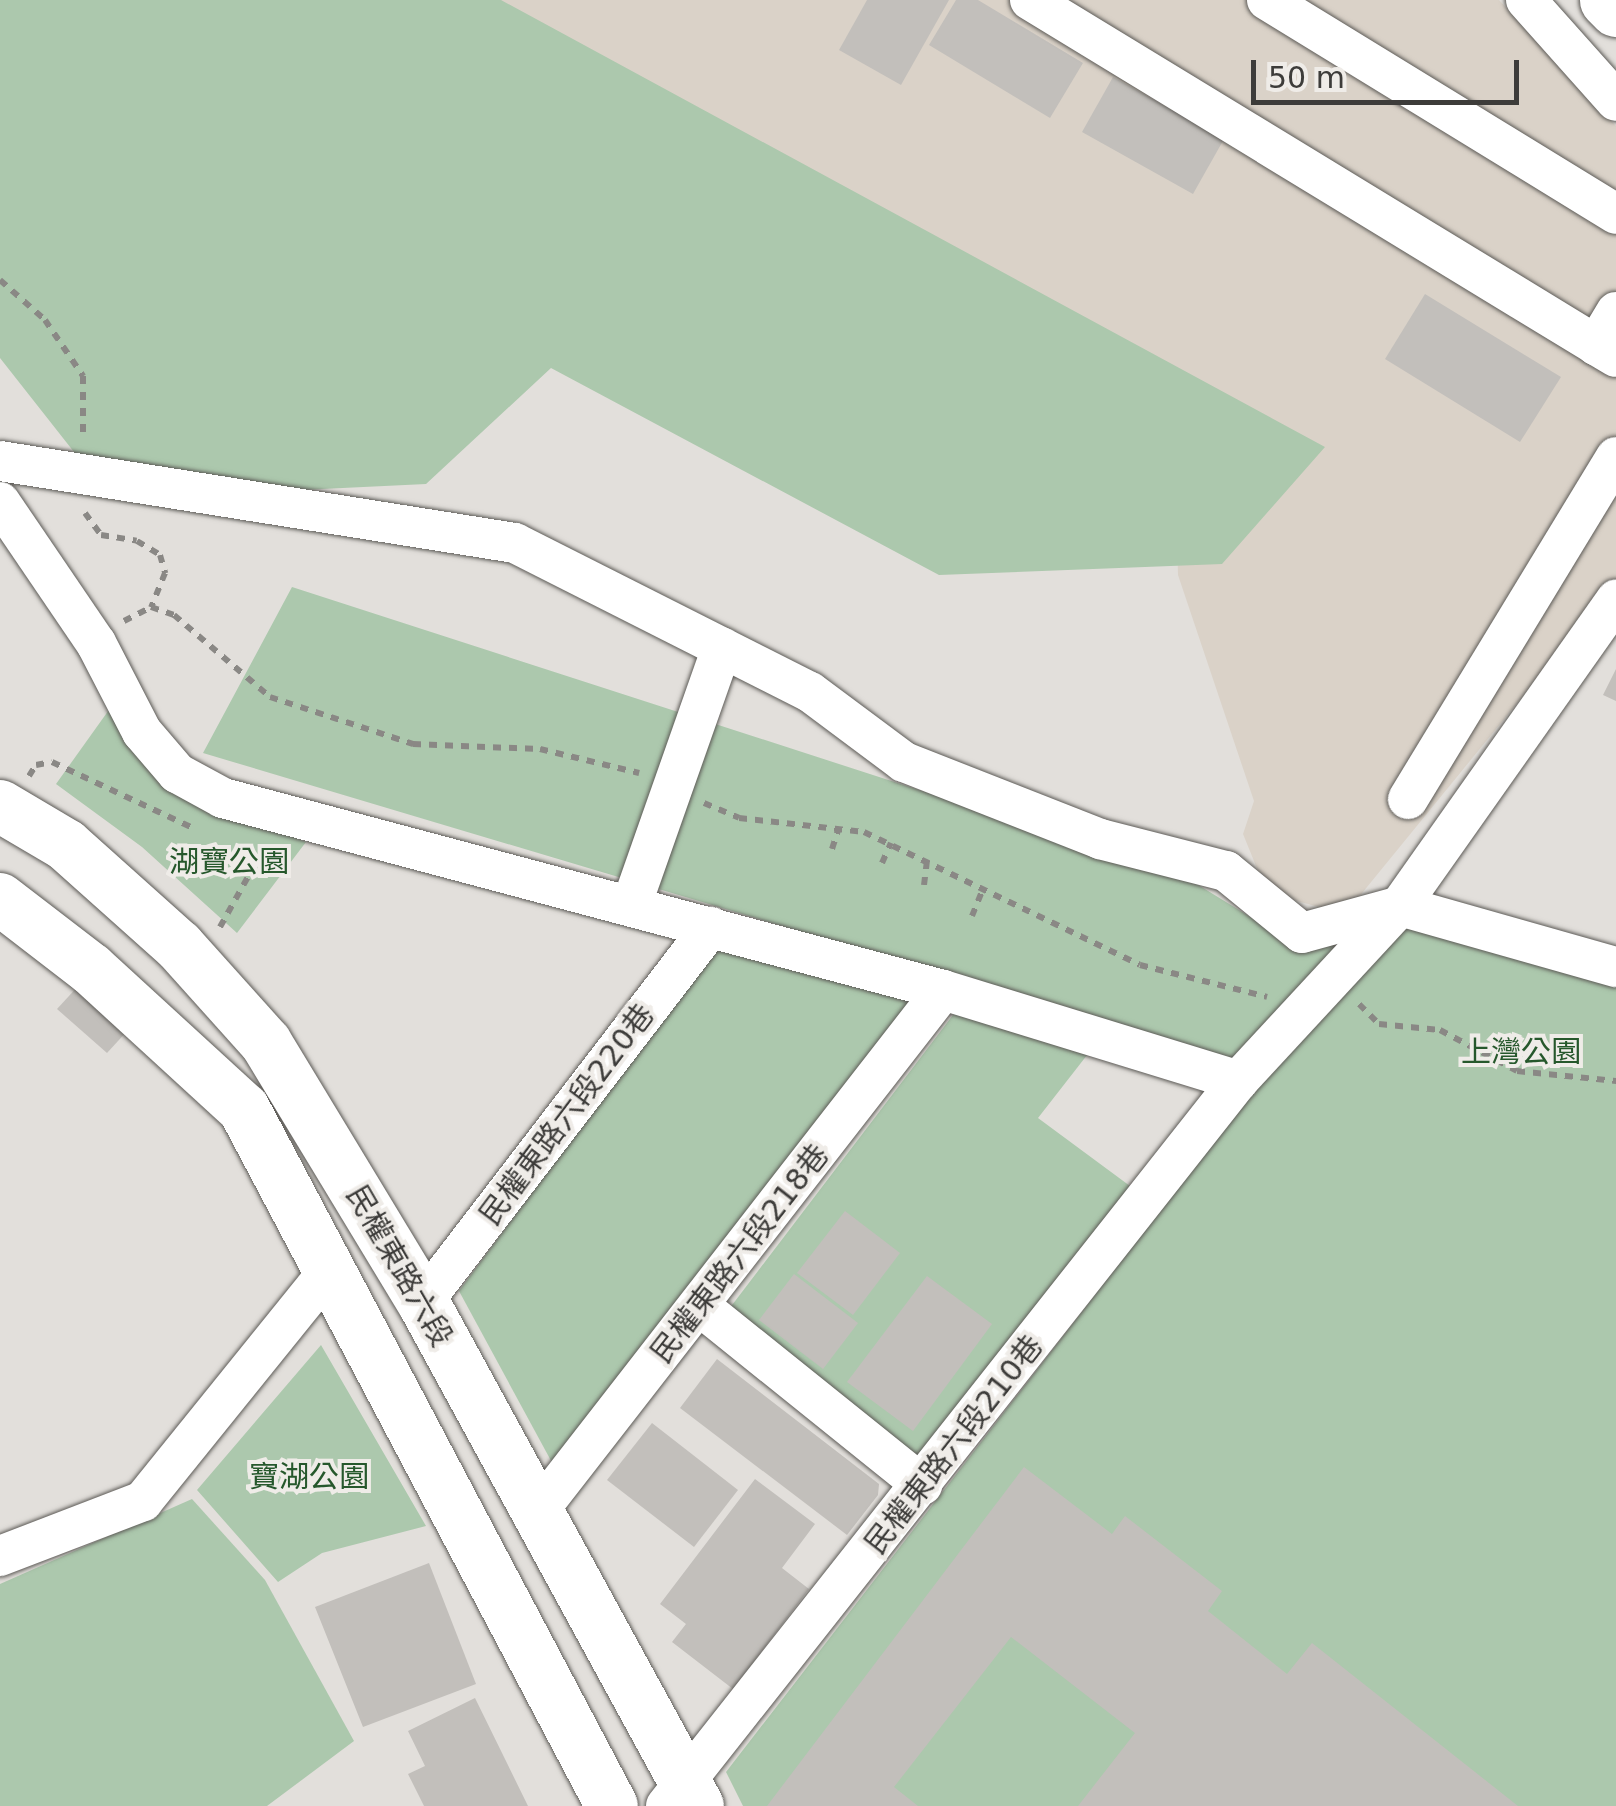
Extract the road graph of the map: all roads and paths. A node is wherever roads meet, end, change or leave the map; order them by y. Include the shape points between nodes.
1 (1030, 0) edge
2 (1266, 0) edge
3 (1526, 0) edge
4 (1607, 0) edge
5 (1616, 9) edge
6 (1616, 101) edge
7 (1616, 214) edge
8 (0, 280) edge
9 (1609, 338) edge
10 (1616, 457) edge
11 (0, 461) edge
12 (73, 473) junction
13 (0, 502) edge
14 (1616, 600) edge
15 (151, 607) dead end
16 (722, 648) junction
17 (1408, 799) dead end
18 (4, 809) edge
19 (283, 815) junction
20 (839, 827) dead end
21 (202, 831) dead end
22 (891, 843) dead end
23 (832, 849) dead end
24 (926, 859) dead end
25 (882, 864) dead end
26 (924, 885) dead end
27 (983, 889) dead end
28 (0, 899) edge
29 (630, 906) junction
30 (1400, 906) junction
31 (972, 916) dead end
32 (711, 927) junction
33 (197, 967) junction
34 (1616, 967) edge
35 (1332, 979) junction
36 (943, 990) junction
37 (1238, 1080) junction
38 (1616, 1081) edge
39 (331, 1268) junction
40 (423, 1302) junction
41 (701, 1307) junction
42 (922, 1485) junction
43 (535, 1515) junction
44 (0, 1556) edge
45 (684, 1798) edge
46 (612, 1806) edge

1 - 9 street
2 - 7 street
3 - 6 street
4 - 5 highway
8 - 12 path via 46,320 83,376 85,429
10 - 17 street
11 - 12 street
12 - 15 path via 70,485 101,535 137,541 160,555 165,573
12 - 16 street via 515,543
13 - 19 street via 96,643 142,732 177,774 223,798
14 - 30 street, 民權東路六段210巷
16 - 29 street
16 - 30 street via 810,692 920,770 1100,839 1226,871 1302,933
18 - 21 path via 36,765 52,762
18 - 33 main road, 民權東路六段 via 66,845
19 - 29 street
19 - 33 path
20 - 23 path
22 - 25 path
24 - 26 path
27 - 31 path
28 - 39 main road, 民權東路六段 via 91,969 244,1109
29 - 32 street
30 - 34 street
30 - 35 street, 民權東路六段210巷
32 - 36 street
32 - 40 street, 民權東路六段220巷
33 - 40 main road, 民權東路六段 via 266,1042
35 - 37 street, 民權東路六段210巷
35 - 38 path via 1380,1024 1440,1030 1516,1071
36 - 37 street
36 - 41 street, 民權東路六段218巷
37 - 42 street, 民權東路六段210巷
39 - 44 street via 143,1501
39 - 46 main road, 民權東路六段
40 - 43 main road, 民權東路六段
41 - 42 street
41 - 43 street, 民權東路六段218巷
42 - 45 street, 民權東路六段210巷
43 - 45 main road, 民權東路六段

